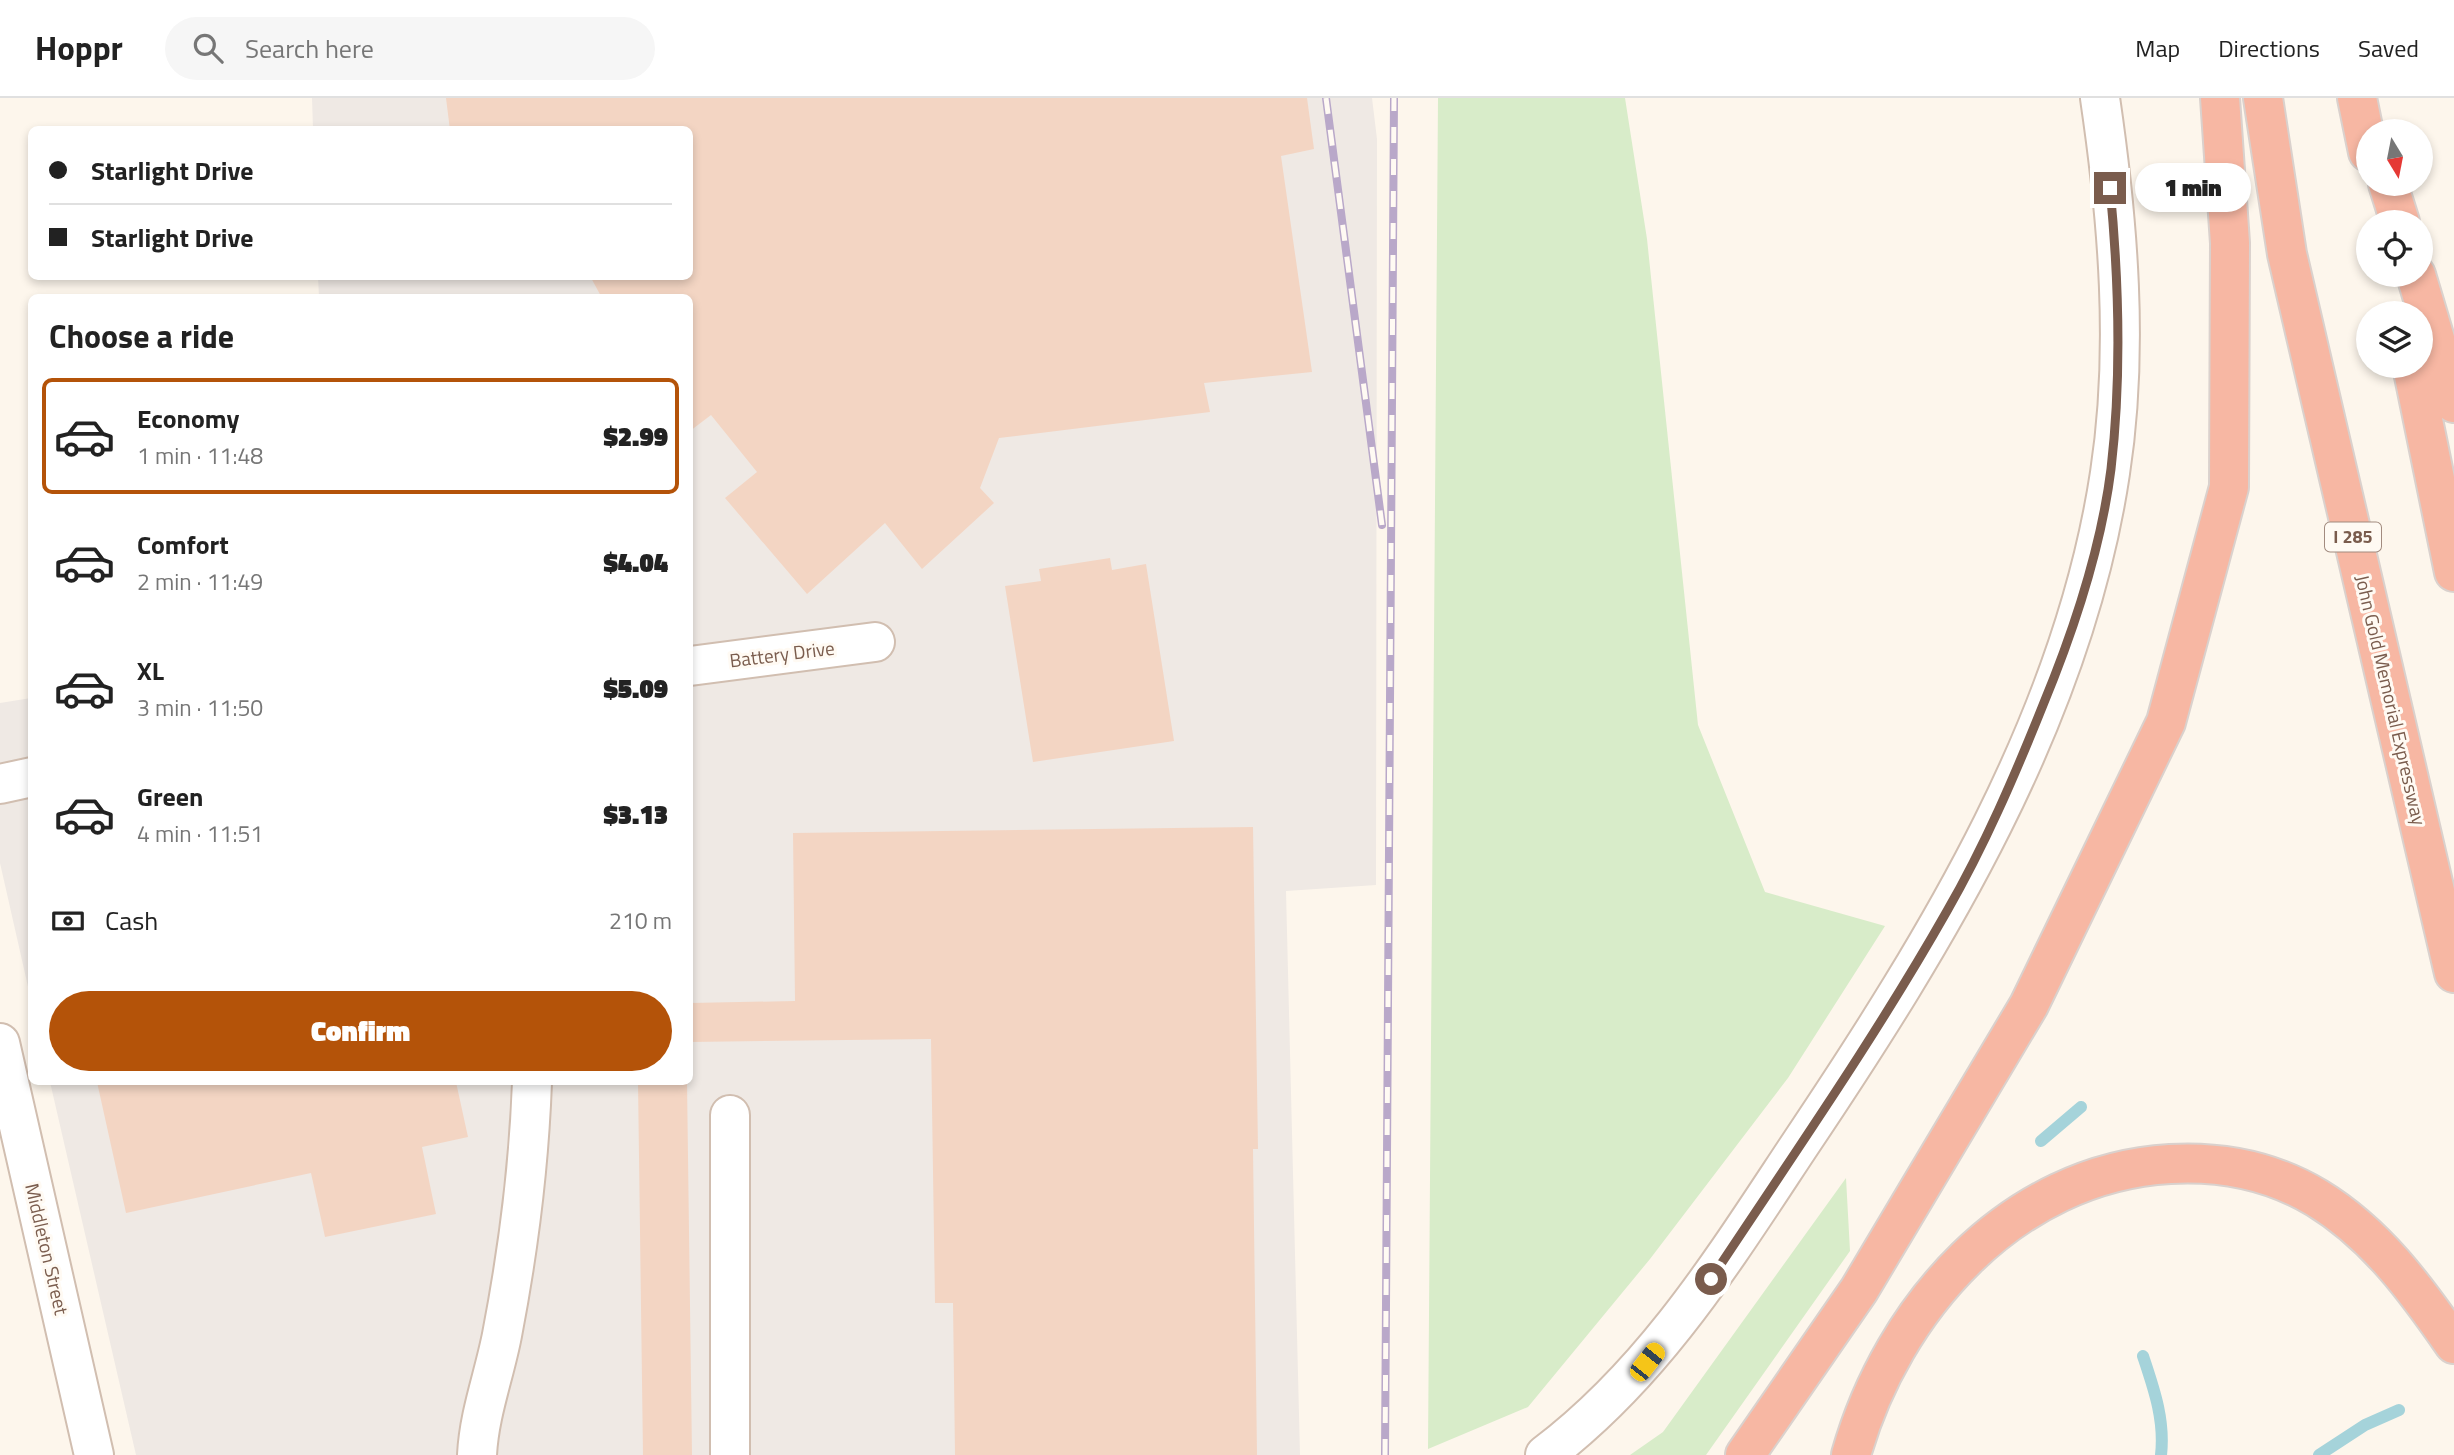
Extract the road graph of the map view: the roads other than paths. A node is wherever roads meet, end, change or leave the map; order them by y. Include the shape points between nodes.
1 (2100, 98) edge
2 (2220, 98) edge
3 (2263, 98) edge
4 (2357, 98) edge
5 (2363, 98) edge
6 (2361, 119) edge
7 (2369, 119) edge
8 (2420, 287) edge
9 (2414, 378) edge
10 (2454, 403) edge
11 (2454, 572) edge
12 (875, 642) dead end
13 (693, 666) edge
14 (28, 778) edge
15 (0, 784) edge
16 (2454, 973) edge
17 (0, 1043) edge
18 (532, 1085) edge
19 (730, 1115) dead end
20 (2454, 1344) edge
21 (94, 1455) edge
22 (477, 1455) edge
23 (730, 1455) edge
24 (1545, 1455) edge
25 (1745, 1455) edge
26 (1851, 1455) edge

1 - 24 street via 2117,261 2119,366 2110,471 2094,556 2063,656 2015,775 1948,910 1857,1060 1711,1279 1647,1362 1586,1423
2 - 25 highway via 2231,243 2228,487 2166,722 2029,1005 1859,1290
3 - 16 highway, John Gold Memorial Expressway / I 285 via 2287,254
4 - 6 highway
5 - 7 highway
8 - 10 highway
9 - 11 highway
12 - 13 street, Battery Drive
14 - 15 street
17 - 21 street, Middleton Street
18 - 22 street via 529,1152 502,1336 478,1431
19 - 23 street
20 - 26 highway via 2391,1260 2340,1213 2315,1197 2282,1180 2242,1168 2190,1163 2137,1166 2091,1177 2042,1199 1956,1267 1884,1366 1862,1414

